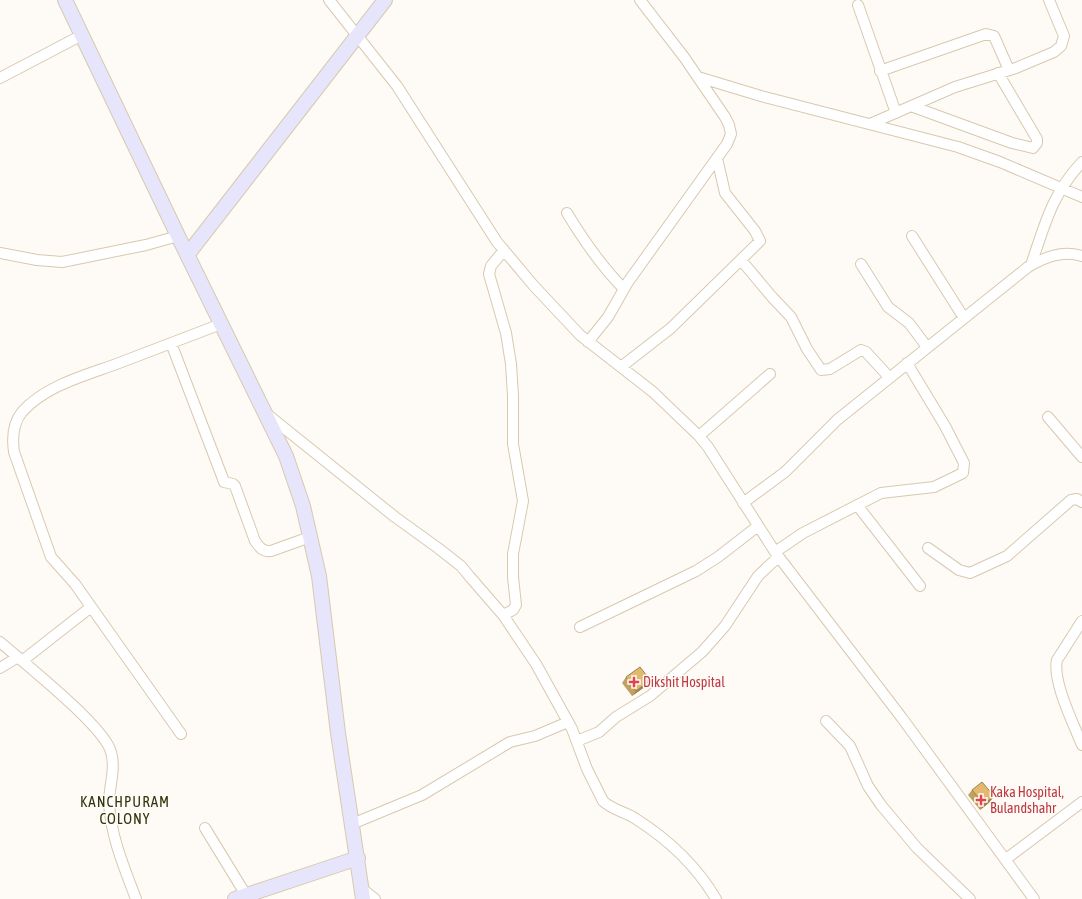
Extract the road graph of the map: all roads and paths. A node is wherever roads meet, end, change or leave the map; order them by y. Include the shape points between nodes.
1 (65, 0) edge
2 (329, 0) edge
3 (385, 0) edge
4 (640, 0) edge
5 (1049, 0) edge
6 (858, 5) dead end
7 (82, 35) junction
8 (358, 35) junction
9 (1009, 70) junction
10 (880, 71) junction
11 (998, 73) junction
12 (698, 77) junction
13 (0, 78) edge
14 (911, 106) junction
15 (896, 113) junction
16 (870, 124) junction
17 (717, 158) junction
18 (1082, 162) edge
19 (1061, 188) junction
20 (1082, 197) edge
21 (567, 213) dead end
22 (178, 236) junction
23 (912, 236) dead end
24 (504, 250) junction
25 (0, 253) edge
26 (188, 254) junction
27 (1082, 256) edge
28 (741, 260) junction
29 (861, 264) dead end
30 (1031, 265) junction
31 (624, 289) junction
32 (964, 318) junction
33 (221, 324) junction
34 (588, 342) junction
35 (171, 343) junction
36 (926, 347) junction
37 (907, 363) junction
38 (621, 367) junction
39 (770, 374) dead end
40 (889, 377) junction
41 (265, 413) junction
42 (1048, 417) dead end
43 (700, 436) junction
44 (1082, 457) edge
45 (1080, 498) edge
46 (743, 503) junction
47 (857, 505) junction
48 (758, 526) junction
49 (310, 537) junction
50 (928, 548) dead end
51 (776, 554) junction
52 (920, 586) dead end
53 (91, 607) junction
54 (503, 615) junction
55 (1082, 620) edge
56 (580, 627) dead end
57 (0, 642) edge
58 (20, 659) junction
59 (0, 668) edge
60 (826, 721) dead end
61 (568, 722) junction
62 (181, 734) dead end
63 (576, 741) junction
64 (1082, 744) edge
65 (1082, 802) edge
66 (352, 824) junction
67 (205, 828) dead end
68 (358, 858) junction
69 (1006, 859) junction
70 (362, 893) edge
71 (240, 897) edge
72 (136, 899) edge
73 (376, 899) edge
74 (716, 899) edge
75 (970, 899) edge
76 (1034, 899) edge

1 - 7 main road
2 - 8 street
3 - 8 main road
4 - 12 street
5 - 9 street via 1064,36 1061,46 1043,58
6 - 10 street
7 - 13 street
7 - 22 main road
8 - 24 street via 397,86
8 - 26 main road
9 - 10 street via 994,36 986,34
9 - 11 street
10 - 15 street
11 - 14 street via 955,87
11 - 14 street via 1036,139 1037,143 1033,148 1012,143
12 - 16 street
12 - 17 street via 729,125 731,134
14 - 15 street
15 - 16 street
16 - 19 street via 958,147
17 - 28 street via 725,194 760,238 759,243
17 - 31 street
18 - 19 street
19 - 20 street
19 - 30 street via 1053,202
21 - 31 street via 589,249
22 - 25 street via 62,262
22 - 26 main road
23 - 32 street
24 - 34 street via 534,286
24 - 54 street via 491,266 489,274 506,333 511,364 513,444 523,501 514,554 516,605 513,610
26 - 33 main road
27 - 30 street via 1048,256
28 - 38 street via 671,328
28 - 40 street via 791,317 821,370 830,369 861,350 866,352
29 - 36 street via 888,307 909,323
30 - 32 street
31 - 34 street via 608,317
32 - 36 street
33 - 35 street
33 - 41 main road
34 - 38 street
35 - 49 street via 222,479 235,486 259,547 267,552
35 - 53 street via 48,392 21,413 14,426 14,452 48,550 55,563
36 - 37 street
37 - 40 street
37 - 47 street via 945,426 964,463 964,469 959,476 941,484 885,491
38 - 43 street via 653,392
39 - 43 street
40 - 46 street via 837,420 785,472
41 - 49 main road via 286,456 303,506
41 - 54 street via 461,566
42 - 44 street
43 - 46 street
45 - 50 street via 1071,500 1062,507 1007,556 970,573 959,570
46 - 48 street
47 - 51 street via 803,533
47 - 52 street
48 - 51 street
48 - 56 street via 696,571
49 - 66 main road via 319,576
51 - 63 street via 725,626 702,652 650,696 616,717 599,732
51 - 69 street
53 - 58 street
53 - 62 street
54 - 61 street via 536,664
55 - 64 street via 1058,660 1056,668 1067,709
57 - 58 street
58 - 59 street
58 - 72 street via 95,727 111,751 113,758 109,800 112,826
60 - 75 street via 850,746 868,786 880,805 917,848
61 - 63 street
61 - 66 street via 535,736 510,742 422,795
63 - 74 street via 604,802 636,819 677,849 691,863
65 - 69 street
66 - 68 main road
67 - 71 street
68 - 70 main road
68 - 71 main road
69 - 76 street
70 - 73 street

